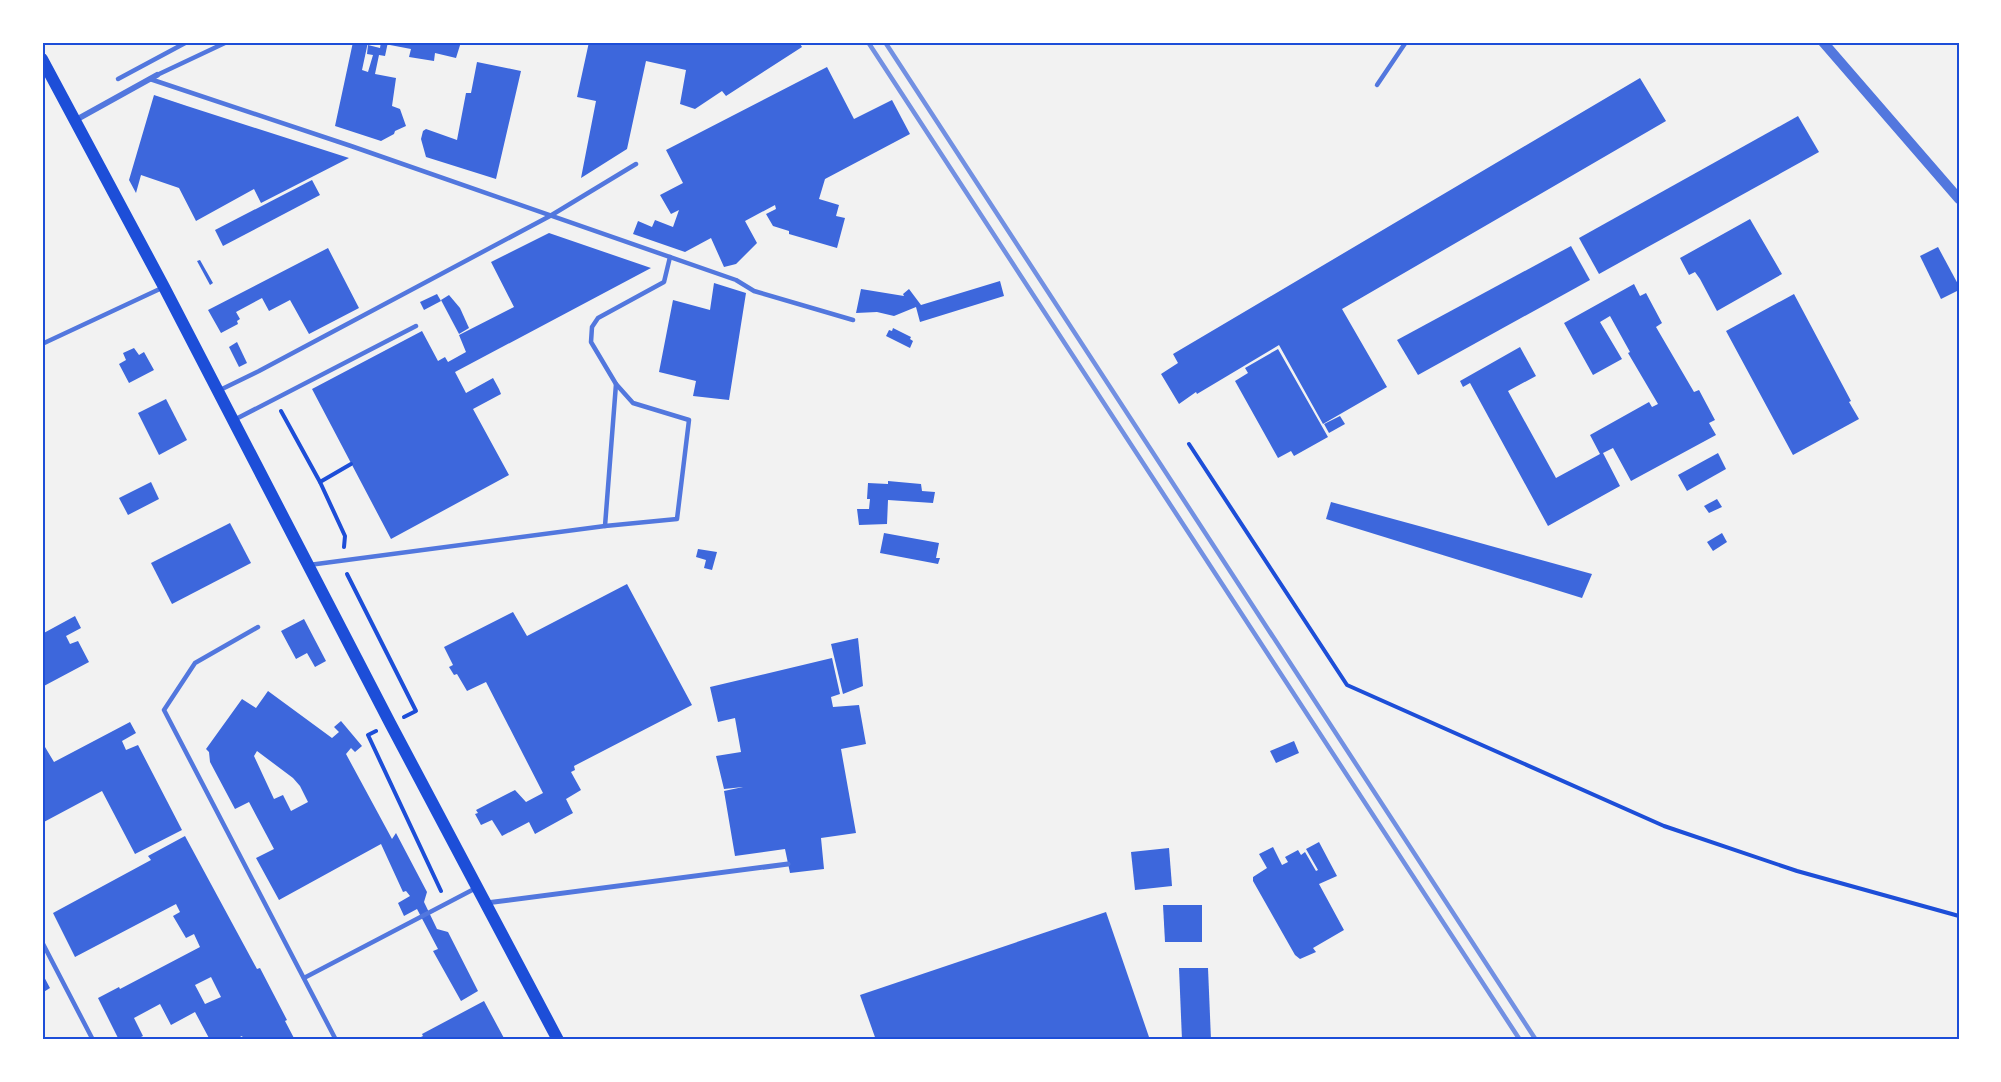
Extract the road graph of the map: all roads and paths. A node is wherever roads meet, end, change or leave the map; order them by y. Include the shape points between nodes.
1 (187, 42) edge
2 (227, 42) edge
3 (1406, 42) edge
4 (1823, 42) edge
5 (42, 59) edge
6 (158, 75) joint
7 (118, 79) dead end
8 (150, 79) junction
9 (1377, 86) dead end
10 (74, 121) junction
11 (636, 164) dead end
12 (1959, 199) edge
13 (550, 216) junction
14 (669, 257) junction
15 (164, 287) junction
16 (853, 320) dead end
17 (416, 326) dead end
18 (42, 344) edge
19 (616, 384) junction
20 (218, 391) junction
21 (234, 420) junction
22 (1189, 444) dead end
23 (351, 464) dead end
24 (320, 482) dead end
25 (605, 526) junction
26 (309, 565) junction
27 (258, 627) dead end
28 (788, 864) dead end
29 (478, 886) junction
30 (486, 903) junction
31 (1959, 916) edge
32 (42, 942) edge
33 (304, 978) junction
34 (93, 1040) edge
35 (336, 1040) edge
36 (558, 1040) edge

1 - 7 lane
2 - 6 lane
3 - 9 lane
4 - 12 street
5 - 10 main road
6 - 8 street
8 - 10 street
8 - 13 lane
10 - 15 main road
11 - 13 lane
13 - 14 lane
13 - 20 lane
14 - 16 lane via 736,280 754,291
14 - 19 lane via 664,282 598,318 591,327 591,342
15 - 18 lane
15 - 20 main road
17 - 21 lane
19 - 25 lane
19 - 25 lane via 633,403 688,420 677,519
20 - 21 main road
21 - 26 main road
22 - 31 path via 1347,685 1664,826 1797,871
23 - 24 path
25 - 26 lane
26 - 29 main road
27 - 33 lane via 195,663 164,710
28 - 30 street
29 - 30 main road
29 - 33 lane
30 - 36 main road
32 - 34 lane
33 - 35 lane

